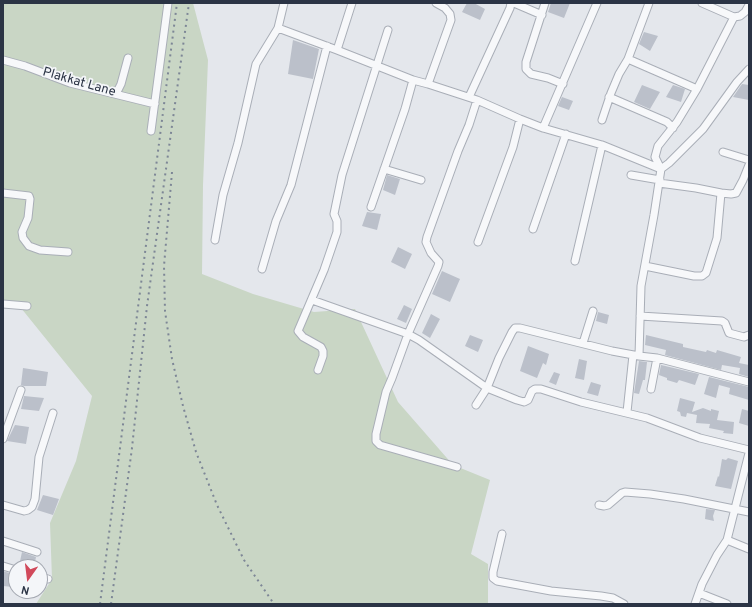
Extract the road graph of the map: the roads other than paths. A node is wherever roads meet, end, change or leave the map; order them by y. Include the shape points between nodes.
1 (168, 3) edge
2 (284, 3) edge
3 (352, 3) edge
4 (436, 3) edge
5 (511, 3) edge
6 (514, 3) edge
7 (546, 3) edge
8 (597, 3) edge
9 (649, 3) edge
10 (702, 3) edge
11 (749, 5) edge
12 (717, 6) edge
13 (542, 15) junction
14 (734, 16) junction
15 (278, 28) junction
16 (388, 30) dead end
17 (327, 46) junction
18 (338, 50) junction
19 (128, 58) dead end
20 (628, 59) junction
21 (3, 60) edge
22 (377, 65) junction
23 (749, 69) edge
24 (413, 80) junction
25 (428, 84) junction
26 (563, 84) junction
27 (697, 89) junction
28 (109, 92) junction
29 (469, 97) junction
30 (610, 97) junction
31 (477, 100) junction
32 (155, 104) junction
33 (520, 119) junction
34 (602, 120) dead end
35 (543, 128) junction
36 (673, 128) junction
37 (152, 131) dead end
38 (566, 134) junction
39 (602, 145) junction
40 (723, 152) dead end
41 (749, 160) edge
42 (749, 165) edge
43 (384, 169) junction
44 (661, 169) junction
45 (631, 175) dead end
46 (421, 180) dead end
47 (659, 182) junction
48 (3, 193) edge
49 (721, 193) junction
50 (371, 207) dead end
51 (533, 229) dead end
52 (216, 240) dead end
53 (478, 242) dead end
54 (68, 252) dead end
55 (575, 261) dead end
56 (645, 266) junction
57 (262, 269) dead end
58 (312, 300) junction
59 (3, 304) edge
60 (27, 306) dead end
61 (593, 311) dead end
62 (640, 316) junction
63 (408, 334) junction
64 (749, 335) edge
65 (583, 343) junction
66 (636, 356) junction
67 (657, 358) junction
68 (318, 370) dead end
69 (749, 382) edge
70 (487, 388) junction
71 (21, 390) dead end
72 (651, 390) dead end
73 (476, 405) dead end
74 (627, 412) junction
75 (53, 414) dead end
76 (3, 439) edge
77 (749, 452) edge
78 (457, 467) dead end
79 (3, 505) edge
80 (599, 505) dead end
81 (735, 510) junction
82 (749, 512) edge
83 (502, 534) dead end
84 (727, 540) junction
85 (3, 542) edge
86 (749, 549) edge
87 (37, 552) dead end
88 (699, 593) junction
89 (624, 604) edge
90 (695, 604) edge
91 (727, 604) edge

1 - 32 street
2 - 15 street
3 - 18 street
4 - 25 street via 445,8 451,20
5 - 29 street
6 - 13 street
7 - 13 street
8 - 26 street
9 - 20 street
10 - 12 street
11 - 14 street via 740,16
12 - 14 street
13 - 26 street via 526,69 531,74
14 - 27 street
15 - 17 street
15 - 52 street via 256,64 223,195
16 - 22 street
17 - 18 street
17 - 57 street via 291,185 276,221
18 - 22 street
19 - 28 street via 118,90
20 - 27 street
20 - 30 street
21 - 28 street, Plakkat Lane via 70,83
22 - 24 street
22 - 58 street via 337,195 334,214 337,232
23 - 44 street via 703,129
24 - 25 street
24 - 43 street
25 - 29 street
26 - 35 street
27 - 36 street
28 - 32 street, Plakkat Lane
29 - 31 street
30 - 34 street
30 - 36 street via 667,122
31 - 33 street
31 - 63 street via 427,237 426,242 439,262 438,266
32 - 37 street
33 - 35 street
33 - 53 street via 513,147
35 - 38 street
36 - 44 street via 656,152 655,157
38 - 39 street
38 - 51 street
39 - 44 street
39 - 55 street
40 - 41 street
42 - 49 street via 736,193
43 - 46 street
43 - 50 street
44 - 47 street
45 - 47 street
47 - 49 street
47 - 56 street
48 - 54 street via 29,196 28,218 22,232 29,246 40,250
49 - 56 street via 717,238 706,273 694,276
56 - 62 street
58 - 63 street
58 - 68 street via 298,331 303,337 321,347 323,356
59 - 60 street
61 - 65 street
62 - 64 street via 722,321 729,333 744,338
62 - 66 street
63 - 70 street
63 - 78 street via 386,392 376,441 387,448
65 - 66 street
65 - 70 street via 515,328
66 - 67 street
66 - 74 street
67 - 69 street
67 - 72 street
70 - 73 street
70 - 74 street via 524,402 528,400 532,391 541,389 581,402
71 - 76 street
74 - 77 street
75 - 79 street via 39,457 32,507 24,511
77 - 81 street
80 - 81 street via 608,505 625,492 666,496
81 - 82 street
81 - 84 street
83 - 89 street via 493,578 551,591 613,598
84 - 86 street
84 - 88 street via 717,554
85 - 87 street
88 - 90 street
88 - 91 street

